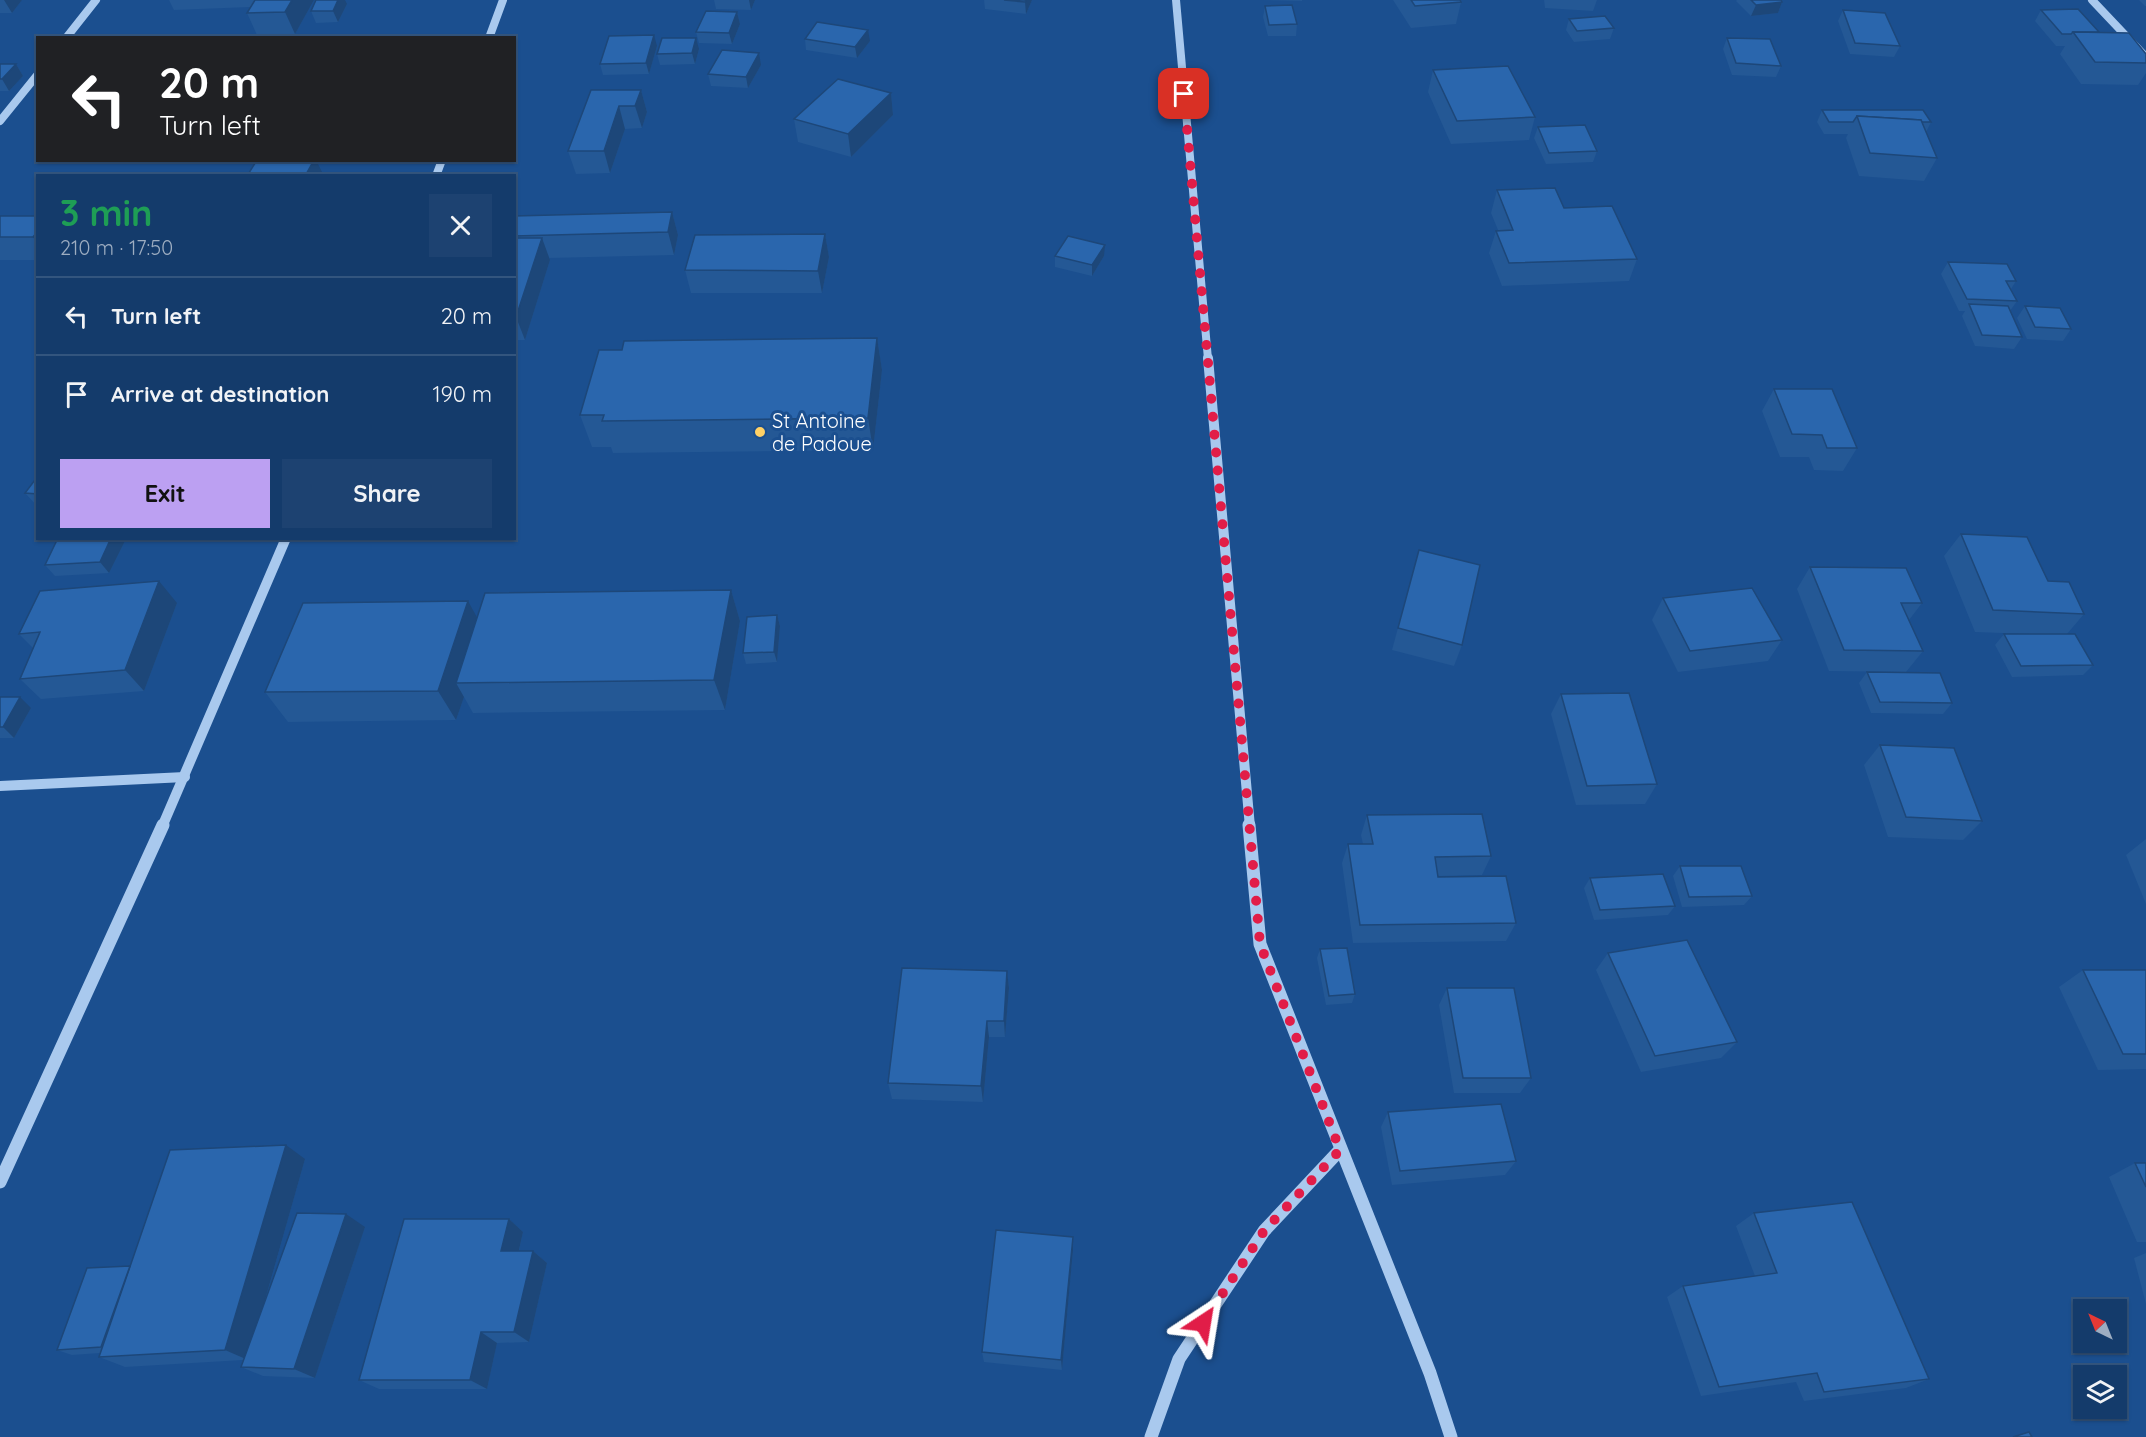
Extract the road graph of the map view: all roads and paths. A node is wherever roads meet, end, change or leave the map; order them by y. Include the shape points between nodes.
1 (96, 0) edge
2 (503, 0) edge
3 (1176, 0) edge
4 (2092, 0) edge
5 (68, 36) edge
6 (490, 36) edge
7 (2146, 57) edge
8 (36, 76) edge
9 (0, 121) edge
10 (285, 540) edge
11 (185, 777) junction
12 (0, 786) edge
13 (1340, 1150) junction
14 (0, 1182) edge
15 (1151, 1437) edge
16 (1451, 1437) edge

1 - 5 street
2 - 6 street
3 - 13 street via 1260,944
4 - 7 street
8 - 9 street
10 - 11 street
11 - 12 street
11 - 14 street
13 - 15 street via 1264,1231 1179,1359
13 - 16 street via 1430,1373

